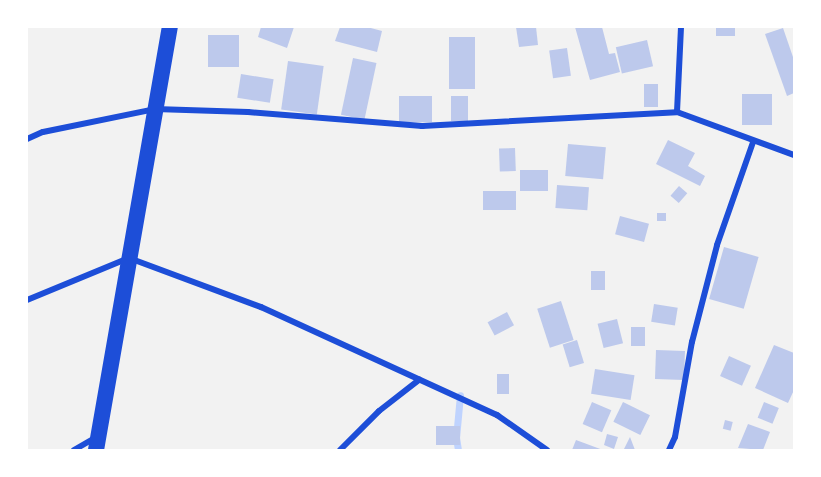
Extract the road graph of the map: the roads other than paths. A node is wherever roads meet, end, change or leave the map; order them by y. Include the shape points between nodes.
1 (170, 27) edge
2 (681, 27) edge
3 (155, 109) junction
4 (677, 112) junction
5 (27, 139) edge
6 (753, 142) junction
7 (794, 155) edge
8 (129, 258) junction
9 (27, 300) edge
10 (419, 380) junction
11 (97, 443) edge
12 (74, 450) edge
13 (340, 450) edge
14 (547, 450) edge
15 (669, 450) edge

1 - 3 highway
2 - 4 street
3 - 4 street via 422,126
3 - 5 street via 43,132
3 - 8 highway
4 - 6 street
6 - 7 street
6 - 15 street via 717,245
8 - 9 street
8 - 10 street via 261,307
8 - 11 highway
10 - 13 street via 379,411
10 - 14 street via 496,415
11 - 12 street

